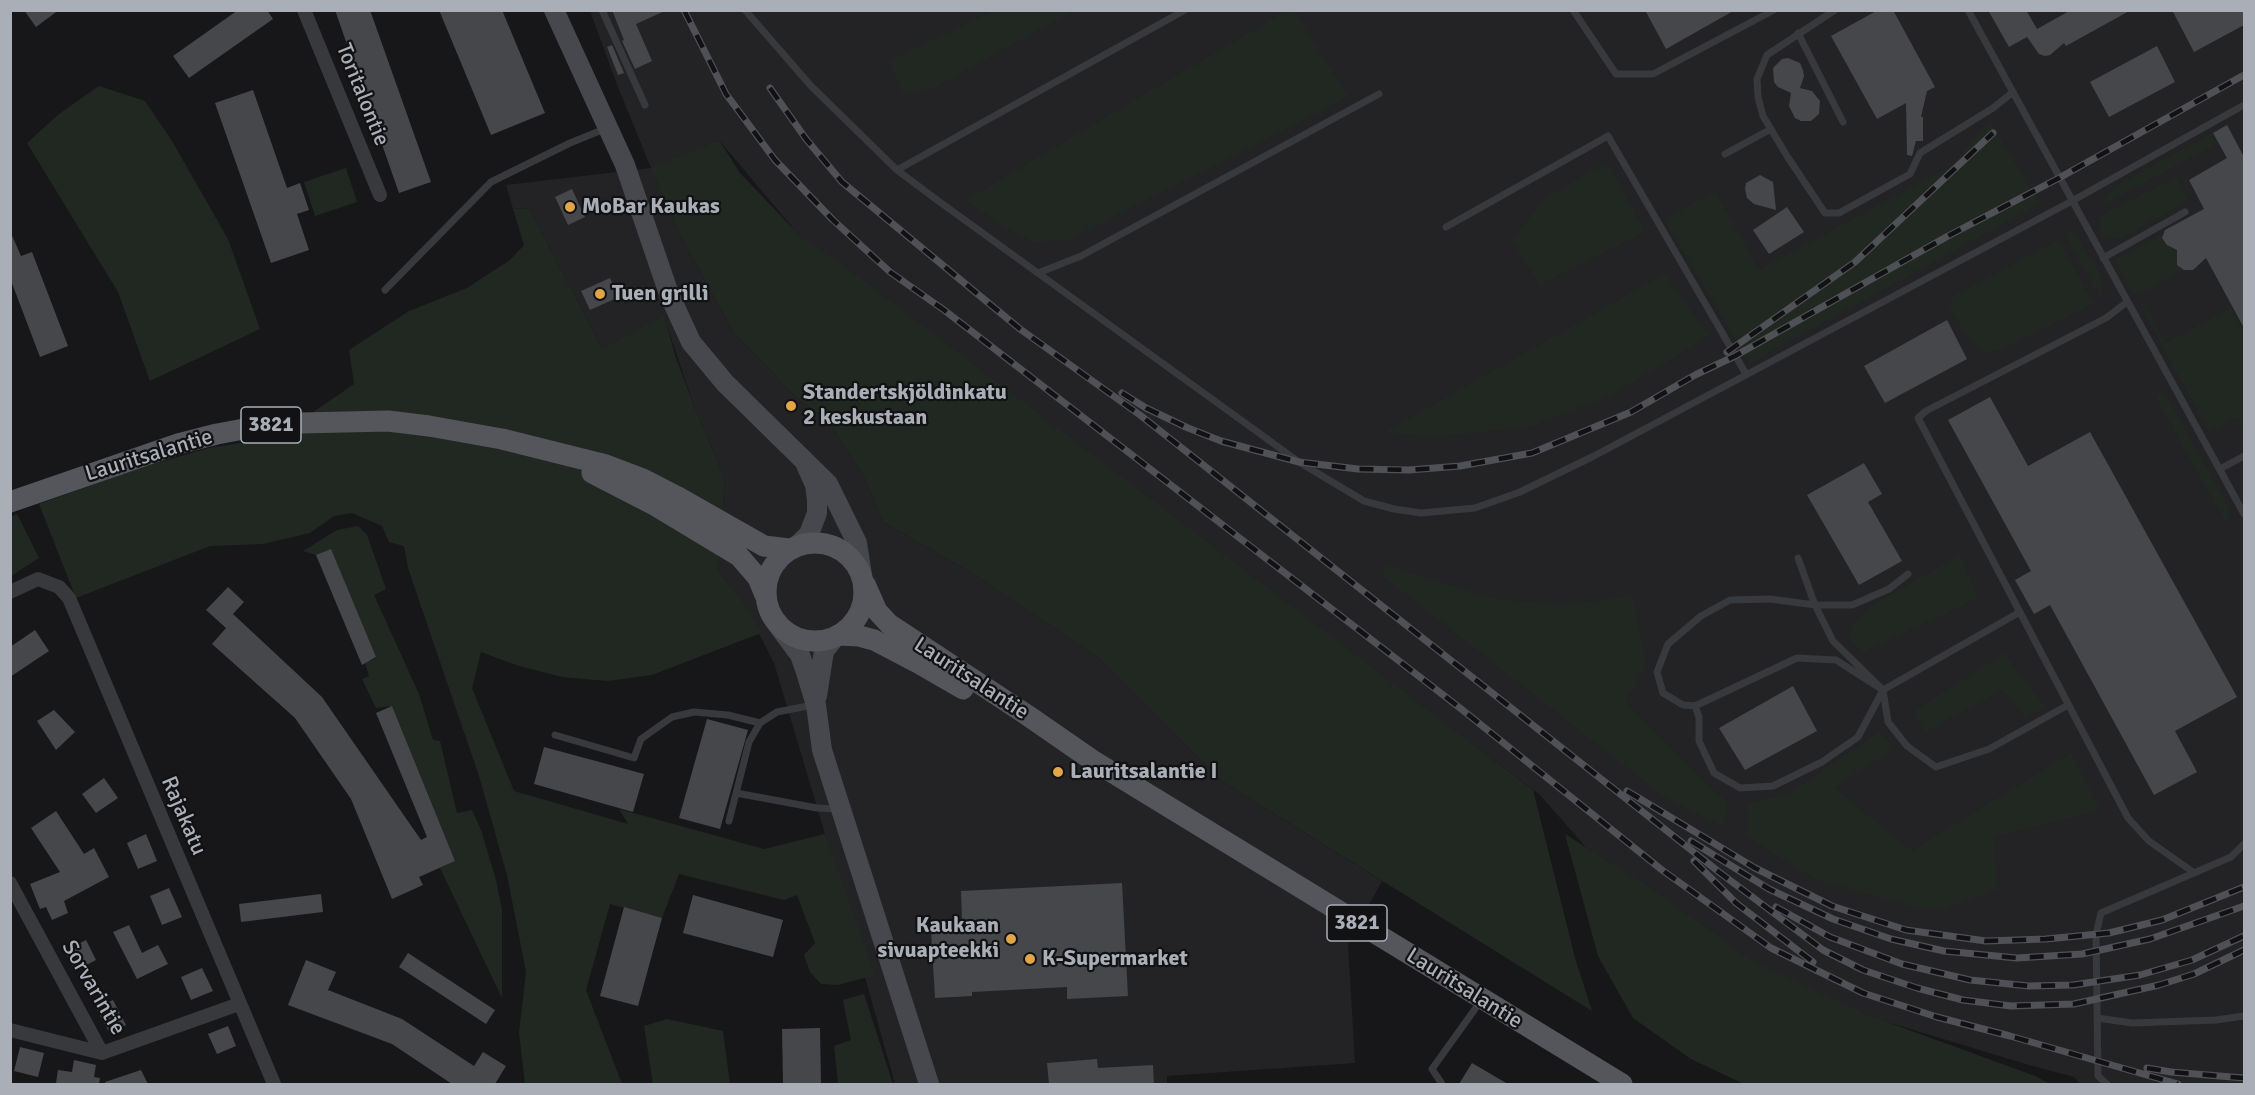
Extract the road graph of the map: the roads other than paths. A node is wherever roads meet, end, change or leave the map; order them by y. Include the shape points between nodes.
1 (304, 10) edge
2 (554, 10) edge
3 (602, 10) edge
4 (745, 10) edge
5 (1185, 10) edge
6 (1573, 10) edge
7 (1774, 10) edge
8 (1835, 10) edge
9 (1968, 10) edge
10 (1798, 33) junction
11 (2013, 92) junction
12 (1379, 94) dead end
13 (645, 105) dead end
14 (2242, 106) edge
15 (2244, 114) edge
16 (1843, 122) dead end
17 (608, 128) junction
18 (1771, 129) junction
19 (1725, 154) dead end
20 (897, 170) junction
21 (380, 195) dead end
22 (2072, 201) junction
23 (2185, 212) dead end
24 (1446, 227) dead end
25 (2103, 258) junction
26 (1038, 273) junction
27 (385, 290) dead end
28 (2127, 302) junction
29 (1746, 374) junction
30 (540, 449) junction
31 (2244, 456) edge
32 (802, 457) junction
33 (2220, 469) junction
34 (10, 502) edge
35 (2244, 514) edge
36 (794, 547) junction
37 (1798, 558) dead end
38 (1908, 574) dead end
39 (863, 580) junction
40 (10, 592) edge
41 (765, 595) junction
42 (1815, 605) junction
43 (2020, 612) junction
44 (780, 628) junction
45 (838, 636) junction
46 (1884, 690) junction
47 (816, 705) junction
48 (2068, 705) junction
49 (1695, 706) junction
50 (760, 723) junction
51 (555, 735) dead end
52 (1092, 760) junction
53 (736, 793) junction
54 (840, 810) junction
55 (729, 821) dead end
56 (2244, 844) edge
57 (2193, 872) junction
58 (12, 891) edge
59 (1482, 1000) junction
60 (239, 1004) junction
61 (2244, 1016) edge
62 (2097, 1018) junction
63 (10, 1030) edge
64 (102, 1053) junction
65 (274, 1084) edge
66 (929, 1084) edge
67 (1443, 1084) edge
68 (1622, 1084) edge
69 (2107, 1084) edge

1 - 21 street, Toritalontie
2 - 17 street
3 - 13 lane
4 - 20 lane via 811,86
5 - 20 lane
6 - 7 lane via 1616,74 1653,74
8 - 10 lane
9 - 11 lane
10 - 16 lane
10 - 18 lane via 1767,55 1757,79 1758,97
11 - 18 lane via 1920,153 1910,174 1839,213 1825,213
11 - 22 lane
12 - 26 lane via 1081,256
14 - 15 lane
14 - 22 lane
17 - 27 lane via 491,182
17 - 32 street via 669,294 691,342 725,383
18 - 19 lane
20 - 26 lane
22 - 25 lane
22 - 29 lane
23 - 25 lane
24 - 29 lane via 1608,136
25 - 28 lane
26 - 29 lane via 1299,462 1364,501 1421,513 1475,508 1520,492
28 - 33 lane
28 - 43 lane via 2106,318 1918,418
30 - 34 main road, Lauritsalantie / 3821 via 388,421 260,426 178,444
30 - 36 main road, Lauritsalantie / 3821 via 606,465 643,479 764,546
30 - 41 main road, Lauritsalantie / 3821 via 610,481 739,556 750,566
31 - 33 lane
32 - 36 street via 815,485 817,500 814,524
32 - 39 street via 819,472 837,499 857,543
33 - 35 lane
36 - 39 main road via 823,544 835,548 855,563
36 - 41 main road via 772,566
37 - 42 lane
38 - 42 lane via 1889,590 1852,605
39 - 45 main road via 861,610 855,622
39 - 52 main road, Lauritsalantie / 3821 via 877,611 889,624
40 - 60 street, Rajakatu via 38,579 64,591
41 - 44 main road
42 - 46 lane via 1833,641
42 - 49 lane via 1770,599 1730,600 1701,616 1668,644 1657,672 1663,693 1683,705
43 - 46 lane
43 - 48 lane
44 - 45 main road via 804,639
44 - 47 street via 800,655
45 - 47 street via 825,651
45 - 52 main road, Lauritsalantie / 3821 via 859,636 894,649
46 - 48 lane via 1888,722 1907,746 1936,767 1989,749
46 - 49 lane via 1836,660 1797,658
46 - 49 lane via 1858,737 1822,762 1773,786 1740,788 1714,773 1699,741
47 - 50 lane via 777,712
47 - 54 street via 822,750
48 - 57 lane via 2128,818 2150,841
50 - 51 lane via 694,712 672,717 641,739 634,758
50 - 53 lane via 749,742
52 - 59 main road, Lauritsalantie / 3821
53 - 54 lane
53 - 55 lane
54 - 66 street
56 - 57 lane via 2231,857
57 - 62 lane via 2101,913 2096,934
58 - 64 street, Sorvarintie
59 - 67 lane via 1432,1069
59 - 68 main road, Lauritsalantie / 3821
60 - 64 street, Sorvarintie
60 - 65 street, Rajakatu
61 - 62 lane via 2132,1023
62 - 69 lane via 2098,1076
63 - 64 street

